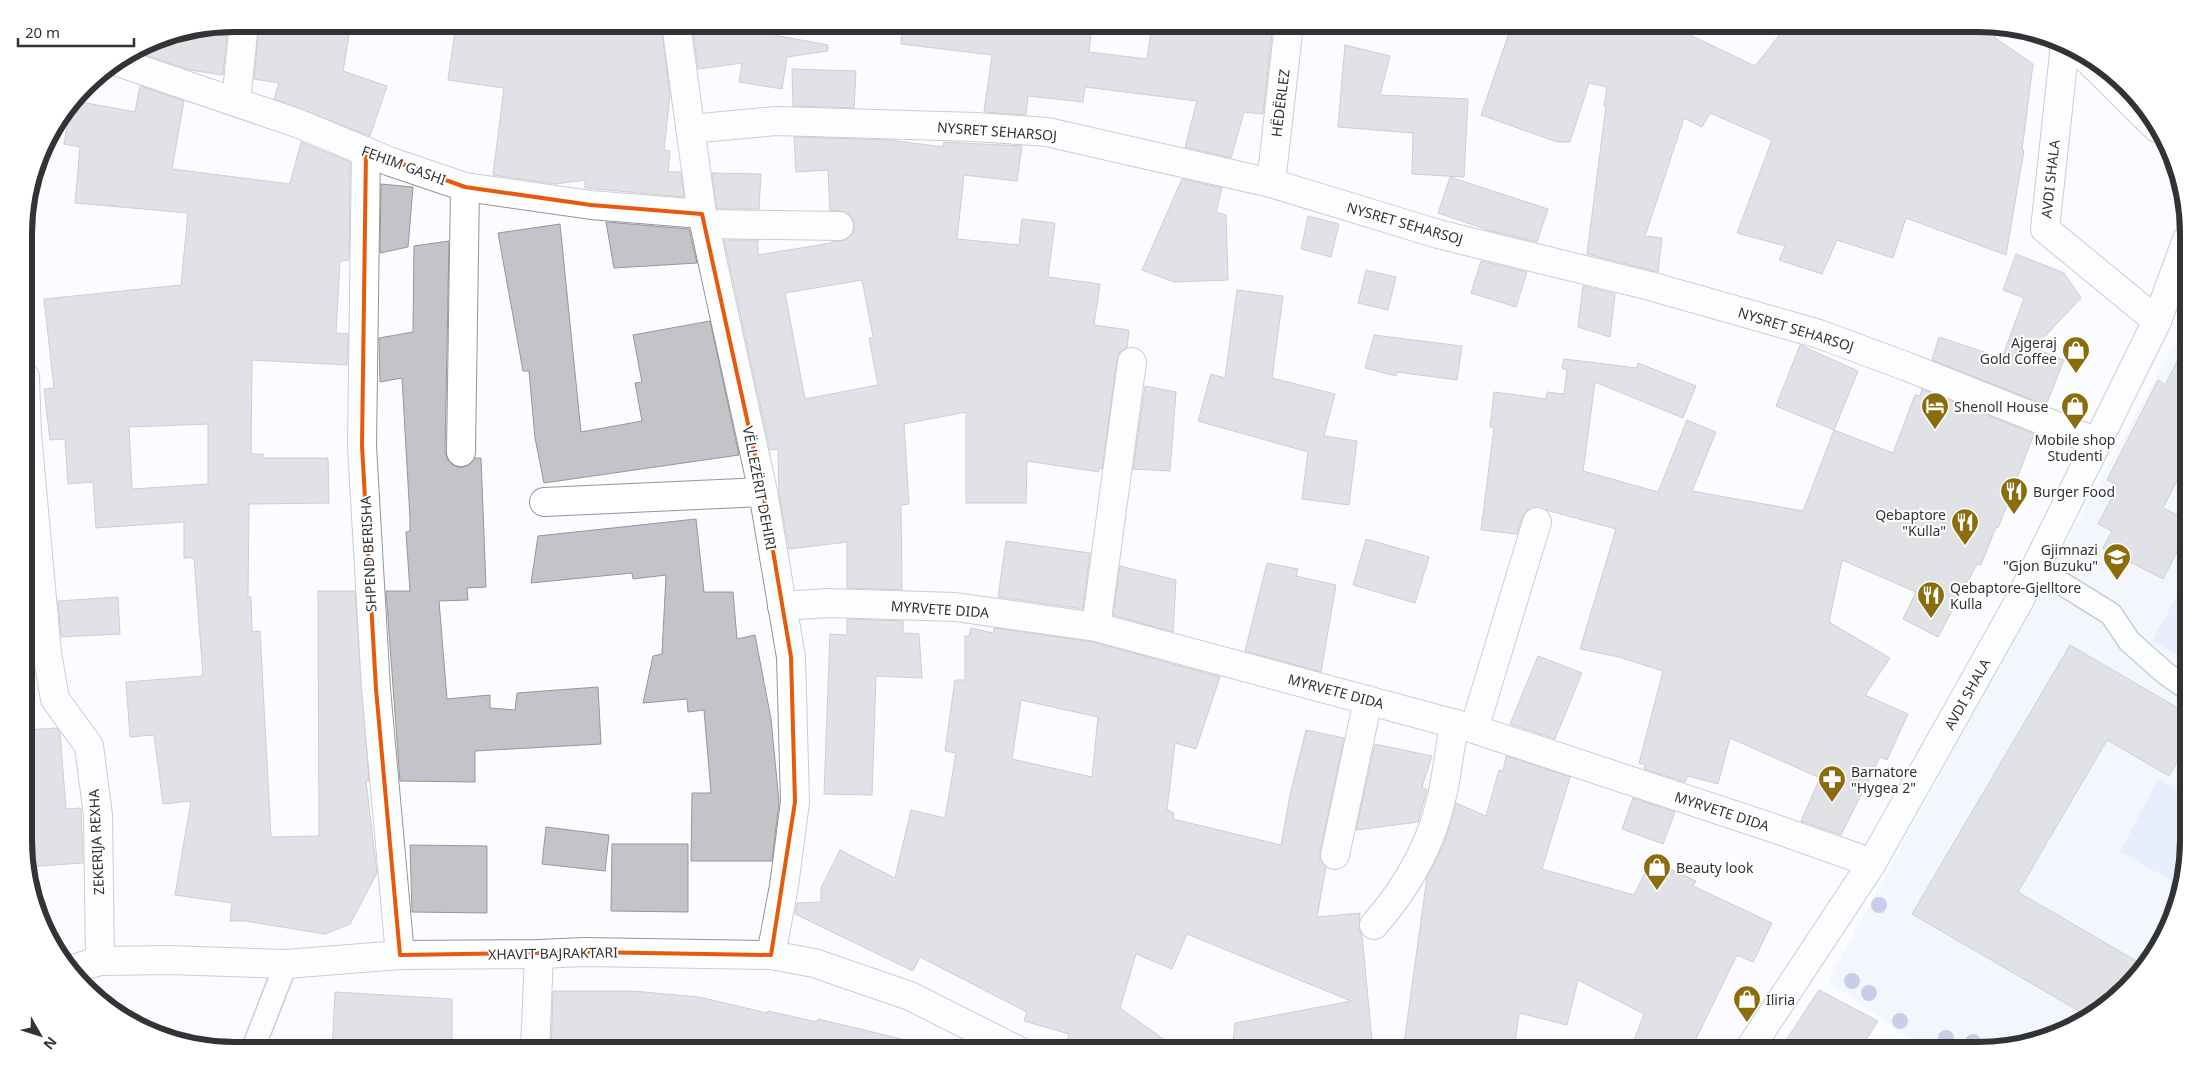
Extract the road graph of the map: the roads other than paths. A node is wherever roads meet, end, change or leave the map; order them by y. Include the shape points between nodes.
1 (243, 32) edge
2 (677, 32) edge
3 (1288, 32) edge
4 (2064, 52) edge
5 (126, 65) edge
6 (236, 101) junction
7 (690, 129) junction
8 (366, 151) junction
9 (1271, 183) junction
10 (465, 187) junction
11 (704, 219) junction
12 (839, 226) dead end
13 (2180, 258) edge
14 (2157, 321) junction
15 (1132, 362) dead end
16 (2097, 442) junction
17 (460, 452) dead end
18 (32, 489) edge
19 (763, 492) junction
20 (544, 502) dead end
21 (1537, 522) dead end
22 (2035, 567) junction
23 (782, 606) junction
24 (1096, 627) junction
25 (2180, 683) edge
26 (1368, 700) junction
27 (1464, 726) junction
28 (1335, 855) dead end
29 (1872, 863) junction
30 (1374, 925) dead end
31 (539, 954) junction
32 (400, 955) junction
33 (771, 956) junction
34 (100, 961) junction
35 (286, 964) junction
36 (78, 967) edge
37 (256, 1042) edge
38 (535, 1042) edge
39 (1001, 1042) edge
40 (1754, 1042) edge

1 - 6 street
2 - 7 street, VËLLEZËRIT DEHIRI
3 - 9 street, HËDËRLEZ
4 - 14 street, AVDI SHALA via 2045,229
5 - 6 street, FEHIM GASHI
6 - 8 street, FEHIM GASHI
7 - 9 street, NYSRET SEHARSOJ via 776,121 1047,132
7 - 11 street, VËLLEZËRIT DEHIRI
8 - 10 street, FEHIM GASHI
8 - 32 street, SHPEND BERISHA via 362,446 376,689
9 - 16 street, NYSRET SEHARSOJ via 1438,234 1650,286 1819,334
10 - 11 street, FEHIM GASHI
10 - 17 street
11 - 12 street, FEHIM GASHI
11 - 19 street, VËLLEZËRIT DEHIRI
13 - 14 street, AVDI SHALA
14 - 16 street, AVDI SHALA
15 - 24 street
16 - 22 street, AVDI SHALA
18 - 34 street, ZEKERIJA REXHA via 47,653 55,699 89,746 97,805
19 - 20 street
19 - 23 street, VËLLEZËRIT DEHIRI
21 - 27 street
22 - 25 lane via 2111,614 2129,641
22 - 29 street, AVDI SHALA
23 - 24 street, MYRVETE DIDA via 829,603 955,607
23 - 33 street, VËLLEZËRIT DEHIRI via 791,658 795,802
24 - 26 street, MYRVETE DIDA
26 - 27 street, MYRVETE DIDA
26 - 28 street
27 - 29 street, MYRVETE DIDA via 1776,828
27 - 30 street via 1429,839 1394,901
29 - 40 street, AVDI SHALA
31 - 32 street, XHAVIT BAJRAKTARI
31 - 33 street, XHAVIT BAJRAKTARI
31 - 38 street
32 - 35 street, XHAVIT BAJRAKTARI
33 - 39 street, XHAVIT BAJRAKTARI via 814,963 910,996
34 - 35 street, XHAVIT BAJRAKTARI
34 - 36 street, XHAVIT BAJRAKTARI
35 - 37 lane

